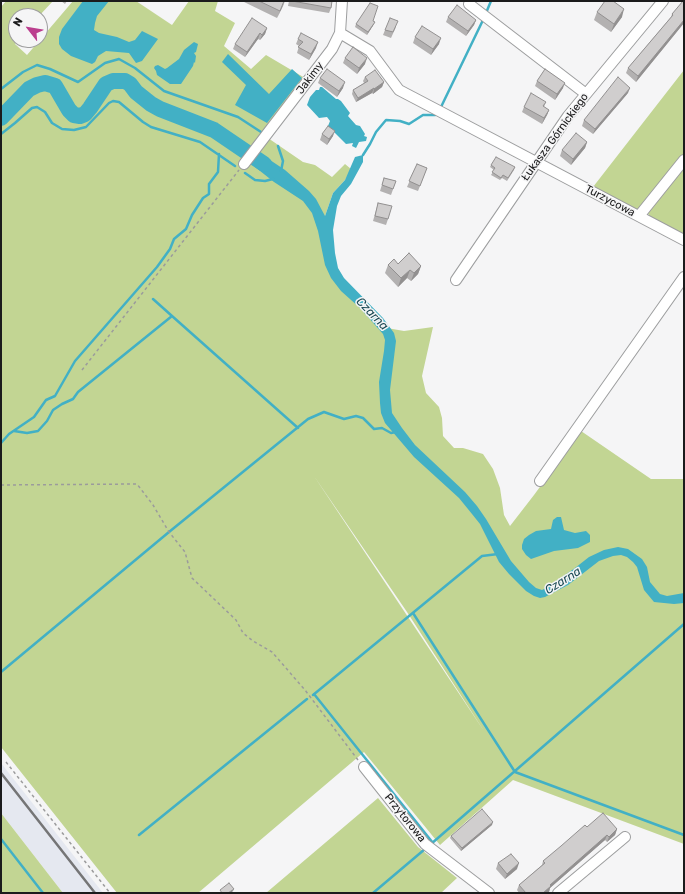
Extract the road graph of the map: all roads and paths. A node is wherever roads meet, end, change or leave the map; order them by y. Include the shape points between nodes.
1 (342, 1) edge
2 (663, 1) edge
3 (469, 4) dead end
4 (340, 33) junction
5 (586, 94) junction
6 (684, 160) edge
7 (536, 162) junction
8 (244, 164) joint
9 (639, 216) junction
10 (684, 240) edge
11 (684, 277) edge
12 (456, 280) dead end
13 (82, 370) dead end
14 (540, 481) dead end
15 (1, 485) edge
16 (6, 762) dead end
17 (364, 767) joint
18 (625, 837) dead end
19 (110, 893) edge
20 (489, 893) edge
21 (558, 893) edge

1 - 4 street, Jakimy
2 - 5 street, Łukasza Górnickiego
3 - 5 street
4 - 7 street, Turzycowa via 370,51 398,90
4 - 8 street, Jakimy via 332,49
5 - 7 street, Łukasza Górnickiego
6 - 9 street
7 - 9 street, Turzycowa
7 - 12 street, Łukasza Górnickiego
8 - 13 path
9 - 10 street, Turzycowa
11 - 14 street
15 - 17 path via 137,484 185,552 192,578 236,620 243,634 272,652 305,690
16 - 19 path
17 - 20 street, Przytorowa via 425,844
18 - 21 street

